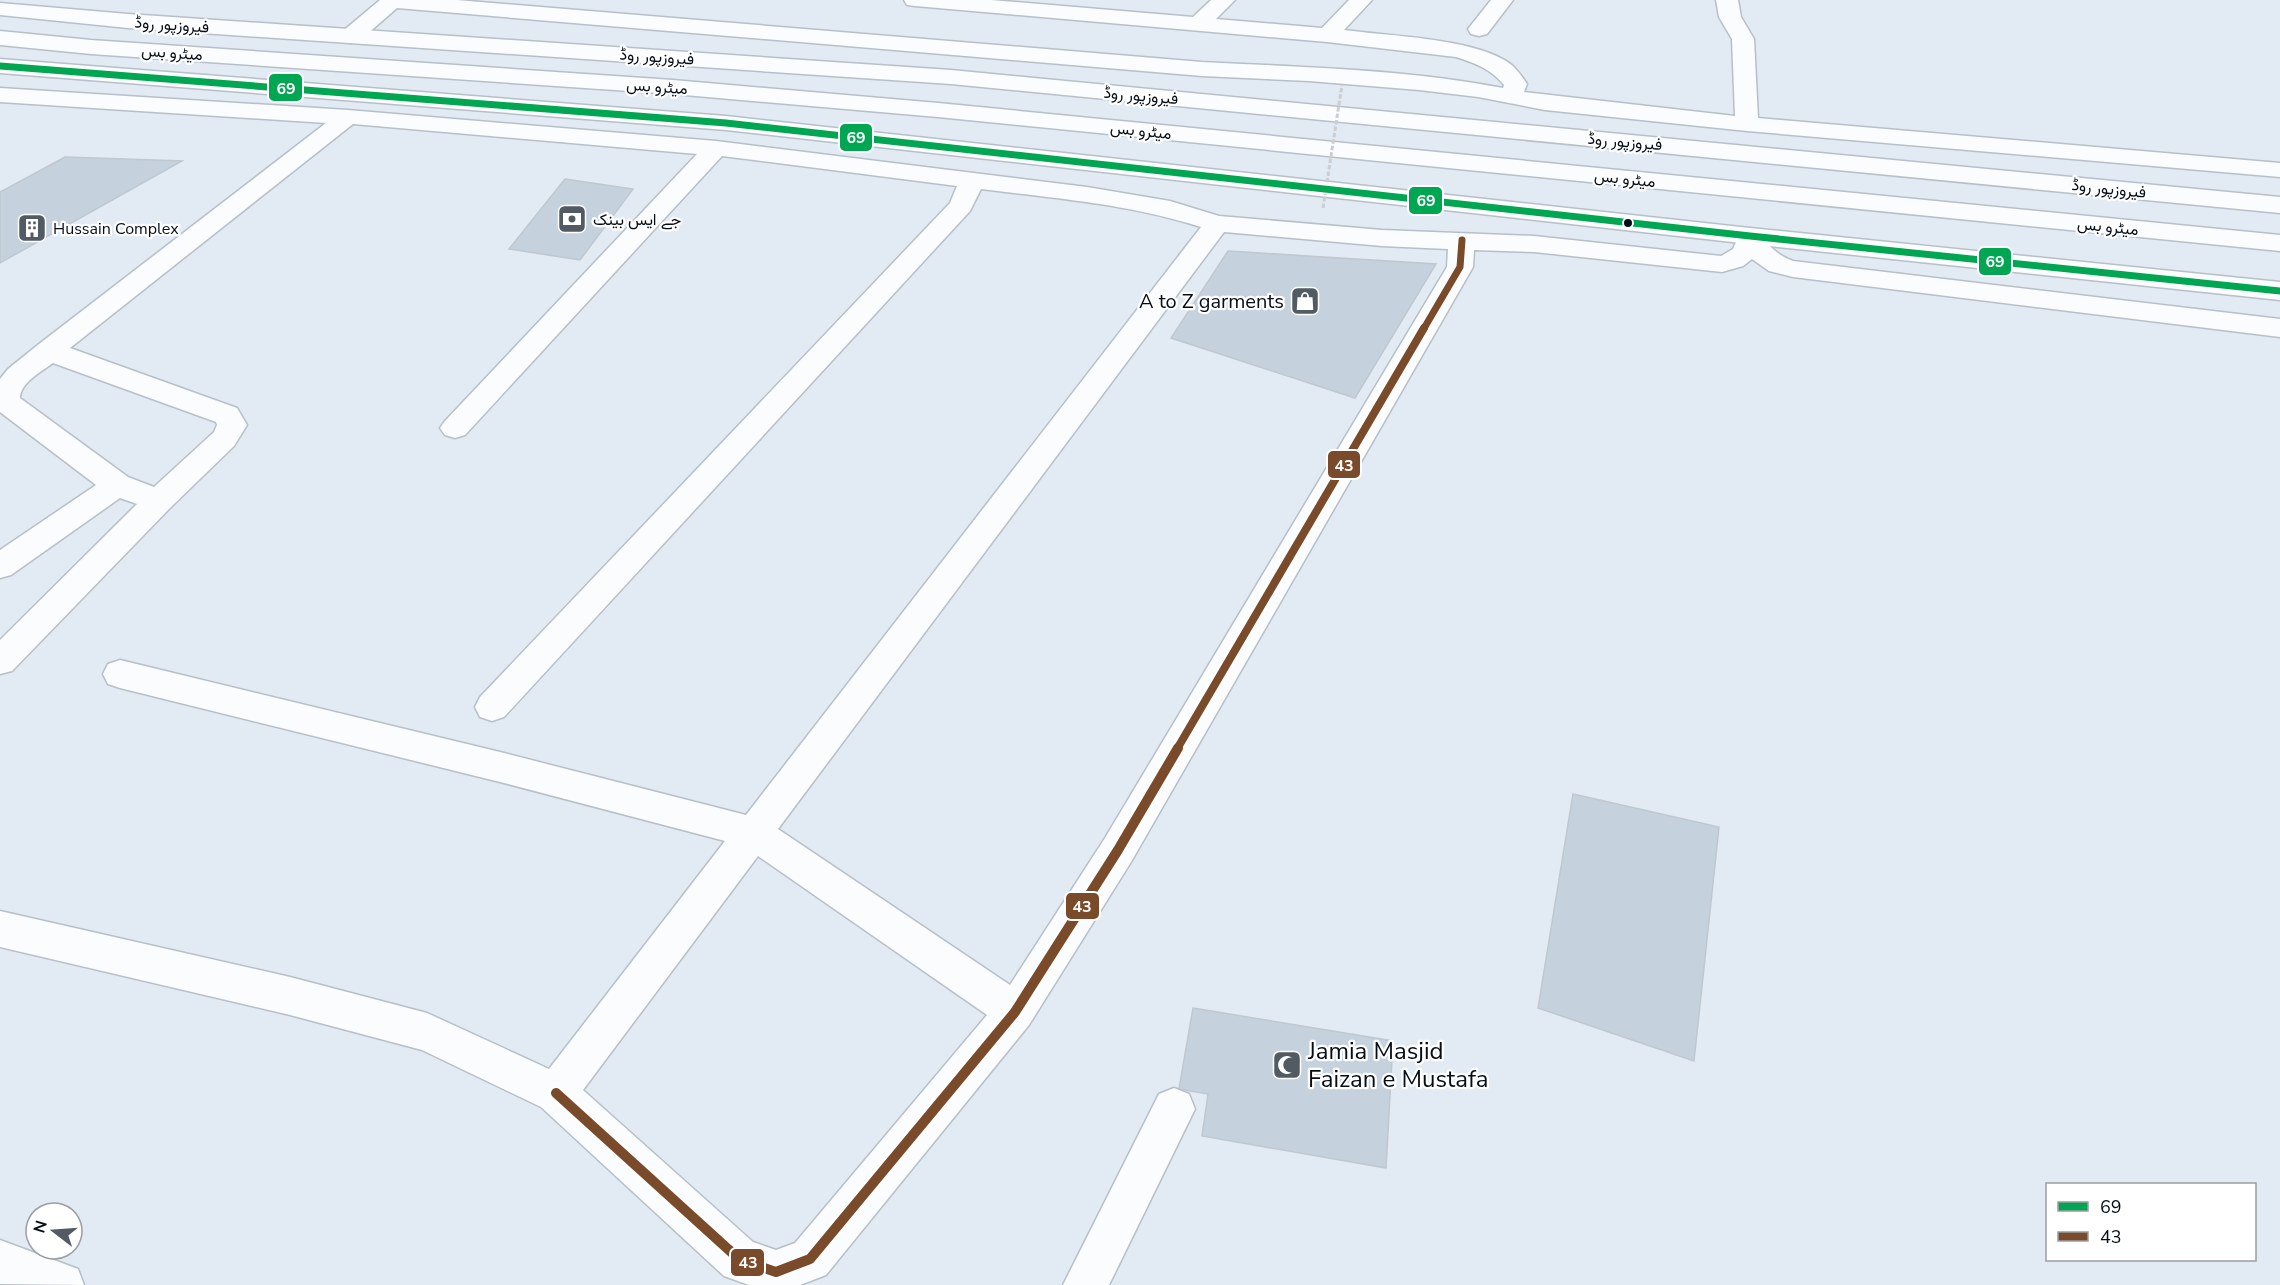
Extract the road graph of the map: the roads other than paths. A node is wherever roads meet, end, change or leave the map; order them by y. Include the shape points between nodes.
1 (392, 0) edge
2 (915, 0) edge
3 (1096, 0) edge
4 (1224, 0) edge
5 (1361, 0) edge
6 (1502, 0) edge
7 (1726, 0) edge
8 (966, 2) edge
9 (0, 9) edge
10 (1078, 16) junction
11 (1197, 25) junction
12 (1479, 29) dead end
13 (1327, 35) junction
14 (351, 36) junction
15 (0, 38) edge
16 (0, 66) edge
17 (0, 95) edge
18 (1511, 96) junction
19 (348, 117) junction
20 (1747, 124) junction
21 (1933, 140) junction
22 (716, 148) junction
23 (2280, 170) edge
24 (1945, 172) junction
25 (972, 180) junction
26 (2280, 205) edge
27 (1217, 224) junction
28 (1750, 236) junction
29 (1462, 240) junction
30 (2280, 243) edge
31 (2280, 291) edge
32 (2280, 328) edge
33 (49, 351) junction
34 (455, 428) dead end
35 (117, 485) junction
36 (159, 500) junction
37 (0, 566) edge
38 (0, 661) edge
39 (120, 674) dead end
40 (492, 707) dead end
41 (754, 833) junction
42 (0, 929) edge
43 (1016, 1012) junction
44 (556, 1093) junction
45 (1173, 1108) dead end
46 (0, 1262) edge
47 (51, 1283) edge
48 (1085, 1285) edge

1 - 14 street
1 - 18 street via 1202,69 1374,79
2 - 8 street
3 - 10 street
4 - 11 street
5 - 13 street
6 - 12 street
7 - 20 street via 1730,17 1743,39
8 - 10 street
9 - 14 street, فیروزپور روڈ
10 - 11 street
11 - 13 street
13 - 18 street via 1458,51 1482,58 1504,70 1515,84
14 - 24 street, فیروزپور روڈ via 951,77
15 - 30 street, میٹرو بس via 915,108
16 - 28 street via 562,107
17 - 19 street
18 - 20 street
19 - 22 street
19 - 33 street
20 - 21 street
21 - 23 street
21 - 24 street
22 - 25 street
22 - 34 street
24 - 26 street, فیروزپور روڈ
25 - 27 street via 1140,203
25 - 40 street via 960,206
27 - 29 street via 1382,238
27 - 41 street
28 - 29 street via 1746,251 1722,264
28 - 31 street
28 - 32 street via 1766,260 1793,269
29 - 43 street via 1460,267 1454,278 1118,850
33 - 35 street via 6,391 6,402
33 - 36 street via 226,416 232,425 224,439
35 - 36 street
35 - 37 street
36 - 38 street
39 - 41 street
41 - 43 street
41 - 44 street
42 - 44 street via 427,1032
43 - 44 street via 810,1259 777,1272 740,1260
45 - 48 street
46 - 47 street

